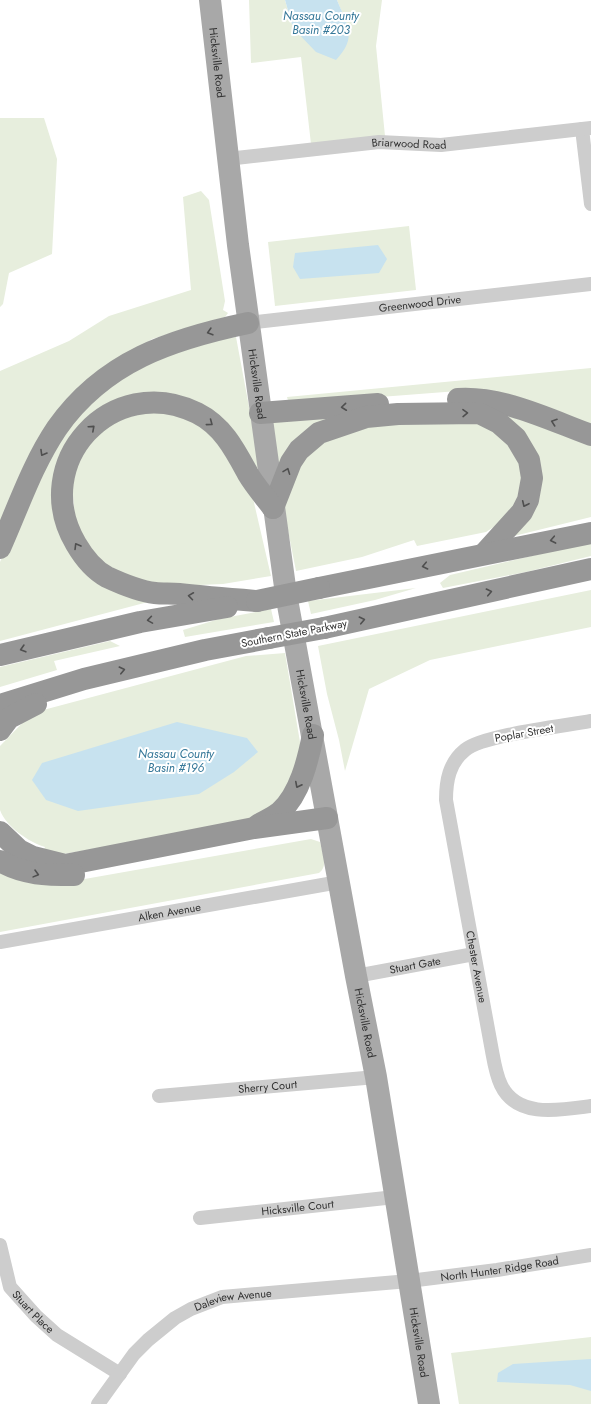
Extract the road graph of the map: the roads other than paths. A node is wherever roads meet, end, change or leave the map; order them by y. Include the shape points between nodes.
1 (210, 0) edge
2 (587, 129) edge
3 (227, 159) junction
4 (591, 204) edge
5 (591, 284) edge
6 (248, 323) junction
7 (260, 413) junction
8 (591, 435) edge
9 (273, 508) junction
10 (591, 533) edge
11 (0, 548) edge
12 (484, 554) junction
13 (591, 569) edge
14 (257, 601) junction
15 (0, 655) edge
16 (84, 679) junction
17 (0, 705) edge
18 (591, 724) edge
19 (0, 730) edge
20 (313, 735) junction
21 (461, 754) joint
22 (327, 822) junction
23 (254, 828) junction
24 (0, 832) edge
25 (0, 861) edge
26 (339, 882) junction
27 (0, 942) edge
28 (474, 954) junction
29 (356, 976) junction
30 (376, 1077) junction
31 (159, 1096) dead end
32 (591, 1106) edge
33 (395, 1197) junction
34 (200, 1218) dead end
35 (0, 1245) edge
36 (591, 1255) edge
37 (409, 1281) junction
38 (5, 1289) edge
39 (120, 1374) junction
40 (98, 1404) edge
41 (429, 1404) edge

1 - 3 main road, Hicksville Road
2 - 3 street, Briarwood Road via 441,145 379,142
2 - 4 street
3 - 6 main road, Hicksville Road
5 - 6 street, Greenwood Drive
6 - 7 main road, Hicksville Road
6 -> 11 highway via 155,349 108,376 82,398 58,428 39,459
8 -> 7 highway via 497,402 473,398
7 - 9 main road, Hicksville Road
9 -> 12 highway via 290,462 299,450 319,433 366,417 478,413 499,423 516,438 529,460 532,478 528,500 522,512
14 -> 9 highway via 155,593 130,587 105,576 83,555 68,530 62,505 62,483 72,454 88,430 106,416 121,408 143,403 175,405 197,413 227,438
9 - 20 main road, Hicksville Road via 286,594
10 -> 12 highway
12 -> 14 highway, bridge
16 -> 13 highway, Southern State Parkway, bridge via 205,650 324,628
14 -> 15 highway via 140,622
16 - 17 highway, Southern State Parkway
16 - 19 highway via 9,718
18 - 21 street, Poplar Street via 485,740
20 - 22 main road, Hicksville Road
20 -> 23 highway via 307,764 297,788 280,811
21 - 28 street, Chester Avenue via 453,763 446,781 446,800
22 - 23 highway
25 -> 22 highway via 43,876 81,875
22 - 26 main road, Hicksville Road
23 - 24 highway via 65,865 33,857 19,850
26 - 27 street, Alken Avenue
26 - 29 main road, Hicksville Road
28 - 29 street, Stuart Gate
28 - 32 street, Chester Avenue via 492,1052 502,1086 509,1096 536,1110
29 - 30 main road, Hicksville Road
30 - 31 street, Sherry Court
30 - 33 main road, Hicksville Road
33 - 34 street, Hicksville Court
33 - 37 main road, Hicksville Road
35 - 38 street, Stuart Place
36 - 37 street, North Hunter Ridge Road
37 - 39 street, Daleview Avenue via 222,1297 191,1309 162,1327 134,1354
37 - 41 main road, Hicksville Road
38 - 39 street, Stuart Place via 57,1334
39 - 40 street, Daleview Avenue

